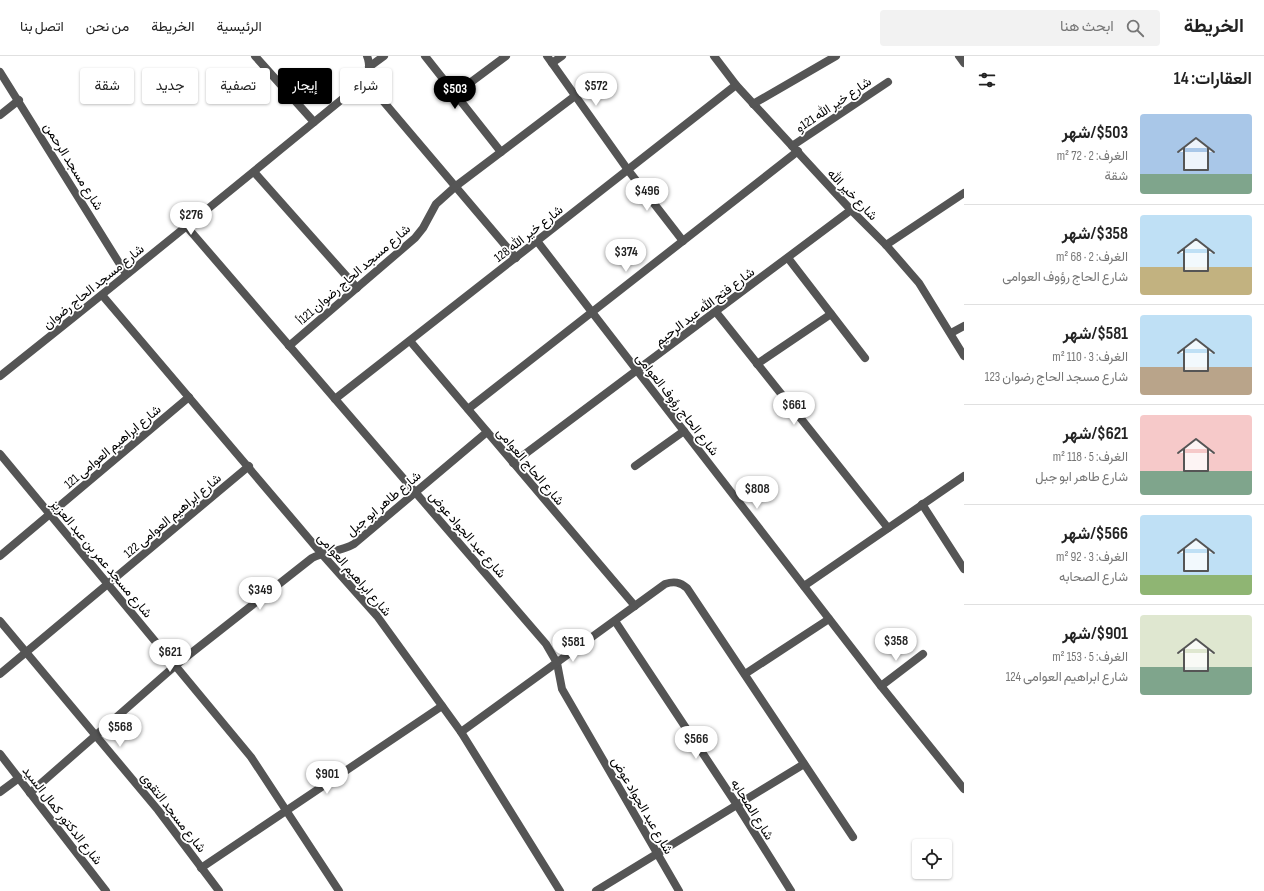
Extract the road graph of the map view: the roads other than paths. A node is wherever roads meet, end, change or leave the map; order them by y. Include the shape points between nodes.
1 (255, 56) edge
2 (367, 56) edge
3 (384, 56) edge
4 (425, 56) edge
5 (506, 56) edge
6 (547, 56) edge
7 (562, 56) edge
8 (714, 56) edge
9 (836, 56) edge
10 (959, 56) edge
11 (964, 63) edge
12 (552, 64) junction
13 (369, 67) joint
14 (0, 72) edge
15 (888, 82) dead end
16 (736, 85) junction
17 (455, 94) junction
18 (576, 96) junction
19 (19, 100) junction
20 (340, 101) edge
21 (386, 104) edge
22 (754, 104) junction
23 (0, 115) edge
24 (314, 122) junction
25 (795, 149) junction
26 (501, 152) junction
27 (628, 170) junction
28 (254, 172) junction
29 (456, 186) junction
30 (964, 193) edge
31 (851, 210) junction
32 (187, 227) junction
33 (537, 241) junction
34 (683, 241) junction
35 (886, 245) junction
36 (516, 258) junction
37 (788, 258) junction
38 (126, 274) junction
39 (357, 288) junction
40 (102, 295) junction
41 (592, 312) junction
42 (716, 312) junction
43 (831, 314) junction
44 (964, 326) edge
45 (951, 333) junction
46 (410, 341) junction
47 (289, 346) junction
48 (964, 356) edge
49 (865, 358) dead end
50 (757, 364) junction
51 (638, 371) junction
52 (0, 376) edge
53 (189, 397) junction
54 (335, 399) junction
55 (468, 409) junction
56 (684, 431) junction
57 (487, 432) junction
58 (0, 454) edge
59 (513, 463) junction
60 (248, 466) junction
61 (635, 466) dead end
62 (964, 476) edge
63 (415, 492) junction
64 (922, 504) junction
65 (50, 514) junction
66 (888, 528) junction
67 (321, 553) junction
68 (0, 556) edge
69 (964, 569) edge
70 (108, 584) junction
71 (804, 586) junction
72 (635, 606) junction
73 (829, 619) junction
74 (0, 621) edge
75 (615, 621) junction
76 (26, 653) junction
77 (922, 654) dead end
78 (556, 663) junction
79 (176, 665) junction
80 (0, 674) edge
81 (745, 674) junction
82 (881, 686) junction
83 (442, 706) junction
84 (461, 732) junction
85 (96, 735) junction
86 (0, 754) edge
87 (804, 764) junction
88 (19, 778) junction
89 (964, 789) edge
90 (0, 792) edge
91 (30, 793) junction
92 (737, 805) junction
93 (287, 810) junction
94 (853, 837) dead end
95 (657, 853) junction
96 (201, 868) junction
97 (106, 891) edge
98 (219, 891) edge
99 (339, 891) edge
100 (560, 891) edge
101 (596, 891) edge
102 (679, 891) edge
103 (790, 891) edge

1 - 24 street
2 - 13 street
3 - 13 street
4 - 17 street
5 - 17 street
6 - 12 street
7 - 12 street
8 - 16 street, شارع خير الله
9 - 22 street
10 - 11 street
12 - 18 street
14 - 19 street, شارع مسجد الرحمن
15 - 25 street, شارع خير الله 121و
16 - 22 street, شارع خير الله
16 - 27 street, شارع خير الله 128
17 - 26 street
18 - 26 street, شارع مسجد الحاج رضوان 121أ
18 - 27 street
19 - 23 street
19 - 38 street, شارع مسجد الرحمن
20 - 24 street, شارع مسجد الحاج رضوان
21 - 29 street
22 - 25 street, شارع خير الله
24 - 28 street, شارع مسجد الحاج رضوان
25 - 31 street, شارع خير الله
25 - 34 street, شارع خير الله 121و
26 - 29 street, شارع مسجد الحاج رضوان 121أ
27 - 33 street, شارع خير الله 128
27 - 34 street
28 - 32 street, شارع مسجد الحاج رضوان
28 - 39 street
29 - 36 street
29 - 39 street, شارع مسجد الحاج رضوان 121أ via 436,204 415,238
30 - 35 street
31 - 35 street, شارع خير الله
31 - 37 street, شارع فتح الله عبد الرحيم
32 - 38 street, شارع مسجد الحاج رضوان
32 - 47 street, شارع عبد الجواد عوض
33 - 36 street, شارع خير الله 128
33 - 41 street, شارع الحاج رؤوف العوامى
34 - 41 street, شارع خير الله 121و
35 - 45 street, شارع خير الله via 919,283
36 - 46 street, شارع خير الله 128
37 - 42 street, شارع فتح الله عبد الرحيم
37 - 43 street
38 - 40 street, شارع مسجد الحاج رضوان
39 - 47 street, شارع مسجد الحاج رضوان 121أ
40 - 52 street, شارع مسجد الحاج رضوان
40 - 53 street, شارع ابراهيم العوامى
41 - 51 street, شارع الحاج رؤوف العوامى
41 - 55 street, شارع خير الله 121و
42 - 50 street
42 - 51 street, شارع فتح الله عبد الرحيم
43 - 49 street
43 - 50 street
44 - 45 street
45 - 48 street, شارع خير الله
46 - 54 street, شارع خير الله 128
46 - 55 street, شارع الحاج العوامى
47 - 54 street, شارع عبد الجواد عوض
50 - 66 street
51 - 56 street, شارع الحاج رؤوف العوامى
51 - 59 street, شارع فتح الله عبد الرحيم
53 - 60 street, شارع ابراهيم العوامى
53 - 65 street, شارع ابراهيم العوامى 121
54 - 63 street, شارع عبد الجواد عوض
55 - 57 street, شارع الحاج العوامى
56 - 61 street
56 - 71 street, شارع الحاج رؤوف العوامى
57 - 59 street, شارع الحاج العوامى
57 - 63 street, شارع طاهر ابو جبل
58 - 65 street, شارع مسجد عمر بن عبد العزيز
59 - 72 street, شارع الحاج العوامى
60 - 67 street, شارع ابراهيم العوامى
60 - 70 street, شارع ابراهيم العوامى 122
62 - 64 street
63 - 67 street, شارع طاهر ابو جبل via 354,544 339,551
63 - 78 street, شارع عبد الجواد عوض via 546,644
64 - 66 street
64 - 69 street
65 - 68 street
65 - 70 street, شارع مسجد عمر بن عبد العزيز
66 - 71 street
67 - 79 street, شارع طاهر ابو جبل
67 - 83 street, شارع ابراهيم العوامى via 377,616
70 - 76 street, شارع ابراهيم العوامى 122
70 - 79 street, شارع مسجد عمر بن عبد العزيز
71 - 73 street, شارع الحاج رؤوف العوامى
72 - 75 street
72 - 81 street via 670,582 679,583 687,588
73 - 81 street
73 - 82 street, شارع الحاج رؤوف العوامى
74 - 76 street, شارع مسجد التقوى
75 - 78 street
75 - 92 street, شارع الصحابه
76 - 80 street, شارع ابراهيم العوامى 122
76 - 85 street, شارع مسجد التقوى
77 - 82 street
78 - 84 street
78 - 95 street, شارع عبد الجواد عوض via 562,689
79 - 85 street, شارع طاهر ابو جبل
79 - 93 street, شارع مسجد عمر بن عبد العزيز via 251,757
81 - 87 street
82 - 89 street, شارع الحاج رؤوف العوامى
83 - 84 street, شارع ابراهيم العوامى
83 - 93 street
84 - 100 street, شارع ابراهيم العوامى
85 - 91 street, شارع طاهر ابو جبل
85 - 96 street, شارع مسجد التقوى via 158,810
86 - 88 street, شارع الدكتور كمال السيد
87 - 92 street
87 - 94 street
88 - 90 street
88 - 91 street, شارع الدكتور كمال السيد
91 - 97 street, شارع الدكتور كمال السيد
92 - 95 street
92 - 103 street, شارع الصحابه
93 - 96 street
93 - 99 street, شارع مسجد عمر بن عبد العزيز
95 - 101 street
95 - 102 street, شارع عبد الجواد عوض
96 - 98 street, شارع مسجد التقوى

